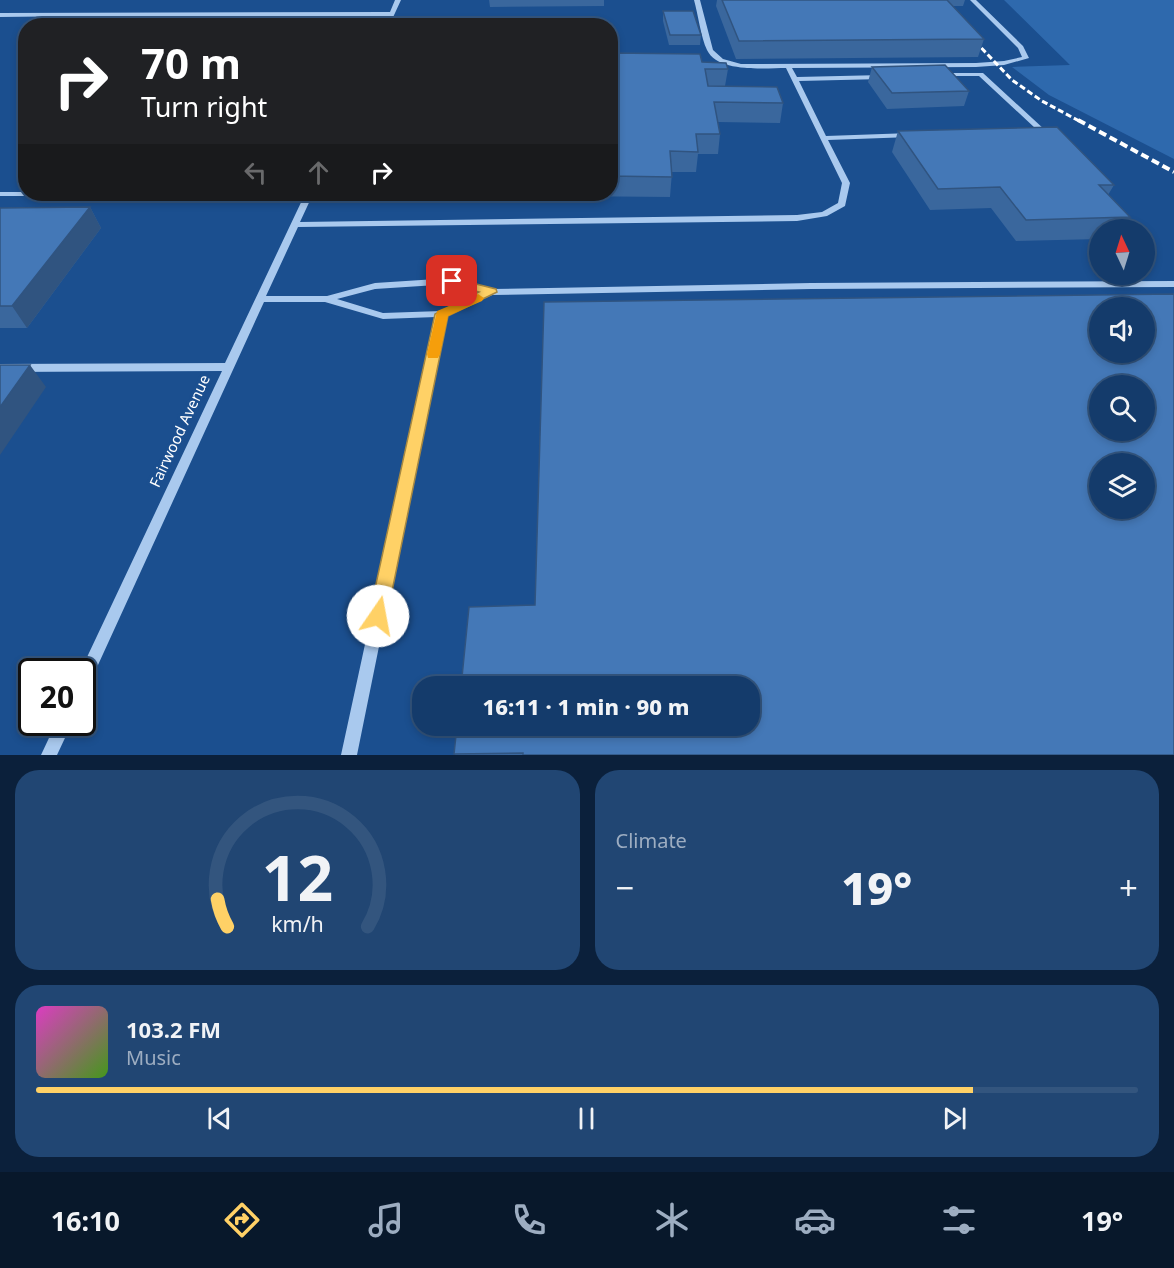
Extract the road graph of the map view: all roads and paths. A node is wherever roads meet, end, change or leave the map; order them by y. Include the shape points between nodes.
1 (398, 0) edge
2 (697, 0) edge
3 (973, 0) edge
4 (392, 14) junction
5 (0, 15) edge
6 (89, 15) junction
7 (86, 18) edge
8 (390, 18) edge
9 (788, 66) junction
10 (934, 76) edge
11 (888, 77) edge
12 (795, 79) junction
13 (1018, 130) edge
14 (915, 135) edge
15 (824, 138) junction
16 (0, 194) edge
17 (18, 194) edge
18 (306, 201) edge
19 (295, 225) junction
20 (1174, 284) edge
21 (491, 292) junction
22 (261, 299) junction
23 (327, 299) junction
24 (442, 314) junction
25 (229, 367) junction
26 (0, 368) edge
27 (94, 658) edge
28 (58, 736) edge
29 (50, 755) edge
30 (348, 755) edge

1 - 4 street
2 - 9 street via 710,51 721,60 741,66
3 - 9 street via 1026,58 976,65
4 - 6 street
4 - 8 street
5 - 6 street
6 - 7 street
9 - 12 street
10 - 13 street via 981,74 1041,130
11 - 12 street
12 - 15 street
14 - 15 street
15 - 19 street via 846,183 842,204 824,214 797,218
16 - 17 street
18 - 19 street, Fairwood Avenue
19 - 22 street, Fairwood Avenue
20 - 21 street
21 - 23 street via 452,281 396,283
21 - 24 street
22 - 23 street
22 - 25 street, Fairwood Avenue
23 - 24 street via 383,316
24 - 30 street
25 - 26 street
25 - 27 street, Fairwood Avenue
28 - 29 street

